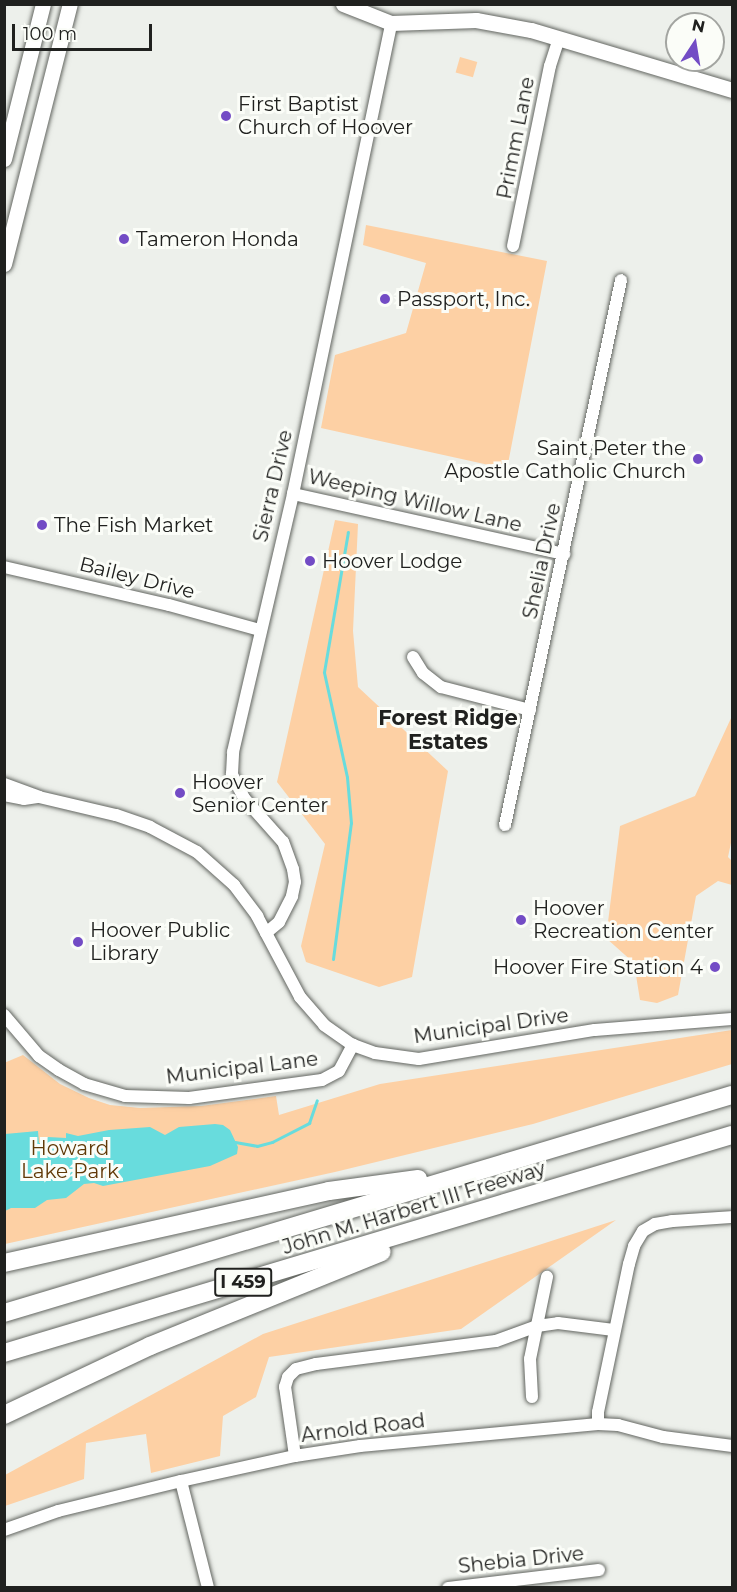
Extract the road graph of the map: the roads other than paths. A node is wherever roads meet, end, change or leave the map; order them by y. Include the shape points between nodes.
1 (43, 4) edge
2 (70, 4) edge
3 (343, 4) edge
4 (391, 23) junction
5 (559, 39) junction
6 (732, 90) edge
7 (4, 159) edge
8 (513, 246) dead end
9 (4, 264) edge
10 (621, 280) dead end
11 (293, 494) junction
12 (564, 554) junction
13 (4, 567) edge
14 (260, 630) junction
15 (413, 657) dead end
16 (530, 710) junction
17 (4, 784) edge
18 (4, 795) edge
19 (39, 797) junction
20 (505, 825) dead end
21 (266, 933) junction
22 (4, 1015) edge
23 (732, 1019) edge
24 (353, 1045) junction
25 (732, 1095) edge
26 (732, 1135) edge
27 (470, 1173) junction
28 (482, 1211) junction
29 (732, 1218) edge
30 (4, 1263) edge
31 (547, 1276) dead end
32 (4, 1313) edge
33 (537, 1326) junction
34 (614, 1330) junction
35 (4, 1353) edge
36 (532, 1397) dead end
37 (4, 1415) edge
38 (598, 1424) junction
39 (732, 1446) edge
40 (295, 1456) junction
41 (181, 1481) junction
42 (4, 1530) edge
43 (599, 1570) dead end
44 (208, 1587) edge
45 (448, 1587) edge
46 (472, 1587) edge

1 - 7 main road
2 - 9 main road
3 - 4 main road
4 - 5 main road via 476,20
4 - 11 street, Sierra Drive
5 - 6 main road
5 - 8 street, Primm Lane
10 - 12 street, Shelia Drive
11 - 12 street, Weeping Willow Lane
11 - 14 street, Sierra Drive
12 - 16 street, Shelia Drive
13 - 14 street, Bailey Drive
14 - 21 street, Sierra Drive via 233,752 232,774 244,798 283,842 293,869 292,896 279,922
15 - 16 street via 423,673 441,687
16 - 20 street, Shelia Drive
17 - 19 street, Municipal Drive
18 - 19 street, Municipal Drive
19 - 21 street, Municipal Drive via 116,815 150,827 197,852 234,885
21 - 24 street, Municipal Drive via 300,997 324,1025
22 - 24 street, Municipal Lane via 39,1056 59,1070 84,1084 126,1096 189,1098 322,1080 339,1071
23 - 24 street, Municipal Drive via 595,1030 418,1059 375,1053
25 - 27 highway, John M. Harbert III Freeway / I 459
26 - 28 highway, John M. Harbert III Freeway / I 459
27 - 30 highway via 329,1191
27 - 32 highway, John M. Harbert III Freeway / I 459
28 - 35 highway, John M. Harbert III Freeway / I 459
28 - 37 highway via 150,1346
29 - 34 street via 672,1221 643,1231 634,1246
31 - 33 street
33 - 34 street via 558,1323
33 - 36 street via 530,1359
33 - 40 street via 496,1341 296,1369 285,1387
34 - 38 street
38 - 39 street, Arnold Road
38 - 40 street, Arnold Road via 360,1446
40 - 41 street, Arnold Road
41 - 42 street, Arnold Road via 58,1511
41 - 44 street
43 - 46 street, Shebia Drive
45 - 46 street, Shebia Drive

